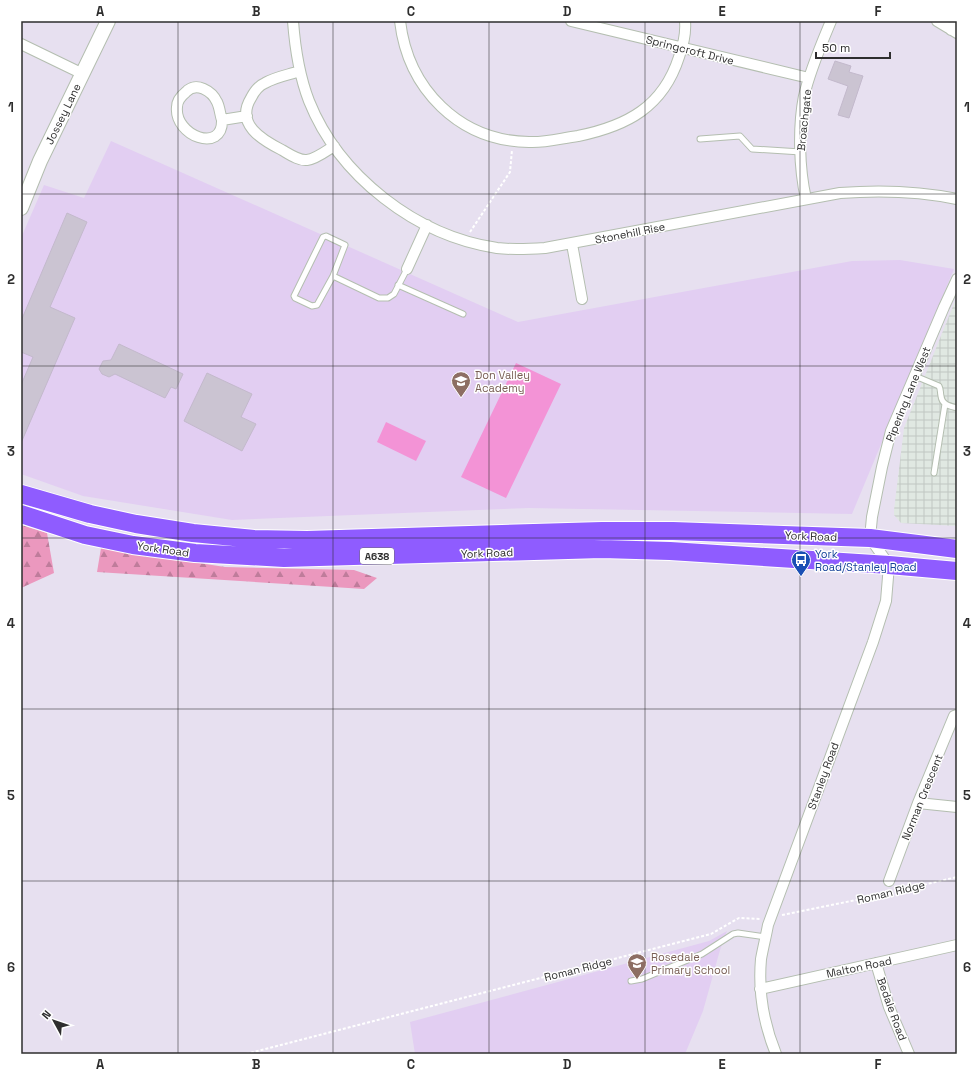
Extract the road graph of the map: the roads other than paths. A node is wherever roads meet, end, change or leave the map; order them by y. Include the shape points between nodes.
1 (108, 21) edge
2 (293, 21) edge
3 (400, 21) edge
4 (571, 21) edge
5 (685, 21) edge
6 (831, 21) edge
7 (936, 21) edge
8 (955, 28) edge
9 (21, 44) edge
10 (682, 48) junction
11 (300, 71) junction
12 (83, 74) junction
13 (809, 78) junction
14 (247, 116) junction
15 (222, 120) junction
16 (700, 139) dead end
17 (334, 146) junction
18 (800, 152) junction
19 (806, 199) junction
20 (957, 199) edge
21 (21, 208) edge
22 (427, 225) junction
23 (572, 244) junction
24 (407, 268) joint
25 (333, 276) junction
26 (957, 279) edge
27 (398, 286) junction
28 (582, 298) dead end
29 (463, 314) dead end
30 (915, 376) junction
31 (946, 404) junction
32 (957, 408) edge
33 (934, 473) dead end
34 (21, 494) edge
35 (21, 512) edge
36 (870, 538) junction
37 (957, 549) edge
38 (889, 565) junction
39 (957, 571) edge
40 (957, 715) edge
41 (918, 803) junction
42 (957, 807) edge
43 (889, 881) dead end
44 (766, 937) junction
45 (957, 945) edge
46 (876, 963) junction
47 (631, 982) dead end
48 (760, 989) junction
49 (776, 1054) edge
50 (908, 1054) edge

1 - 12 street, Jossey Lane
2 - 11 street, Stonehill Rise
3 - 10 street via 409,61 437,103 468,126 496,138 512,141 551,140 598,131 628,120 653,101 666,85
4 - 10 street, Springcroft Drive
5 - 10 street
6 - 13 street, Broachgate
7 - 8 street
9 - 12 street
10 - 13 street, Springcroft Drive
11 - 14 street via 272,79 259,86 249,101
11 - 17 street, Stonehill Rise via 309,101
12 - 21 street, Jossey Lane via 40,162
13 - 18 street, Broachgate via 804,97
14 - 15 street
14 - 17 street via 250,127 265,142 301,160 312,159
15 - 15 street via 218,134 209,139 201,139 185,130 178,120 177,103 188,89 194,86 202,87 217,102
16 - 18 lane via 740,136 752,149
17 - 22 street, Stonehill Rise via 377,193
18 - 19 street, Broachgate
19 - 20 street, Stonehill Rise via 872,191 909,192
19 - 23 street, Stonehill Rise
22 - 23 street, Stonehill Rise via 452,236 496,248 545,248
22 - 24 street
23 - 28 street
24 - 27 lane
25 - 25 lane via 317,305 312,306 295,298 326,236 345,245
25 - 27 lane via 379,298 388,298 394,294
26 - 30 street, Pipering Lane West
27 - 29 lane
30 - 31 lane via 939,386 941,398
30 - 36 street, Pipering Lane West via 891,431 872,517
31 - 32 lane
31 - 33 lane
34 - 36 highway, York Road / A638 via 136,524 254,539 307,540 602,531
35 - 38 highway, York Road / A638 via 85,535 133,545 195,553 284,558 602,549
36 - 37 highway, York Road / A638
36 - 38 street
38 - 39 highway, York Road / A638
38 - 44 street, Stanley Road via 886,601 873,642
40 - 41 street, Norman Crescent via 954,716
41 - 42 street
41 - 43 street, Norman Crescent
44 - 47 lane via 733,934 702,954
44 - 48 street, Stanley Road via 761,958
45 - 46 street, Malton Road
46 - 48 street, Malton Road
46 - 50 street, Bedale Road via 889,1007
48 - 49 street, Stanley Road via 762,1009

